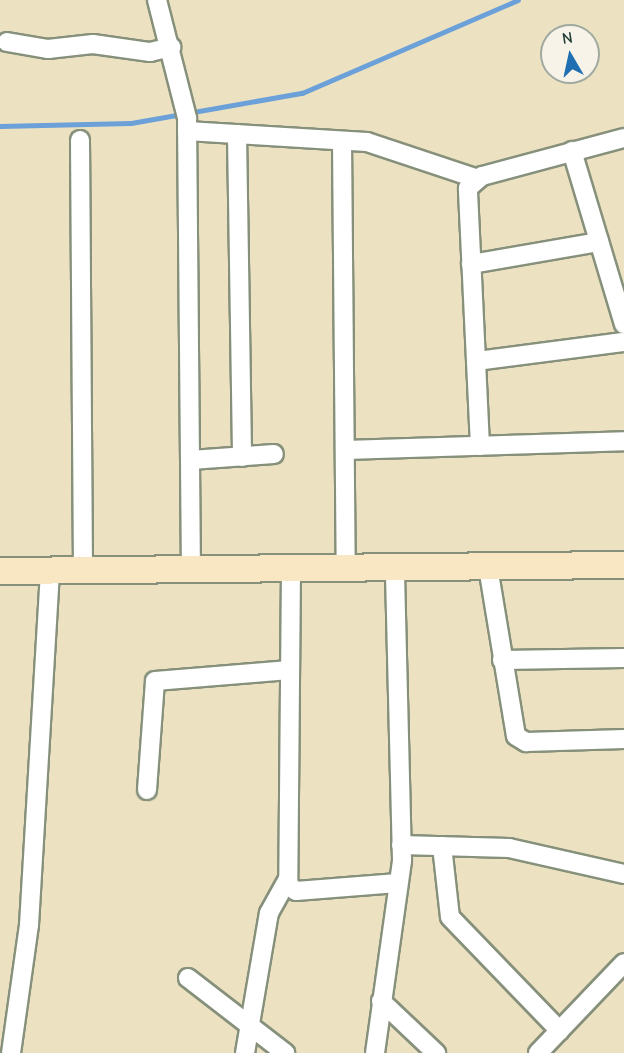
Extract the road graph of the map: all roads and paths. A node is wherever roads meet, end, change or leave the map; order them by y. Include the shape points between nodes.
1 (157, 0) edge
2 (7, 42) dead end
3 (171, 47) junction
4 (187, 124) junction
5 (237, 134) junction
6 (624, 138) edge
7 (80, 140) dead end
8 (342, 141) junction
9 (572, 151) junction
10 (475, 178) junction
11 (599, 242) junction
12 (471, 264) junction
13 (624, 324) edge
14 (624, 342) edge
15 (477, 361) junction
16 (624, 441) edge
17 (480, 446) junction
18 (345, 450) junction
19 (274, 454) dead end
20 (242, 457) junction
21 (191, 460) junction
22 (624, 565) edge
23 (395, 567) junction
24 (488, 567) junction
25 (291, 568) junction
26 (346, 568) junction
27 (191, 569) junction
28 (82, 570) junction
29 (0, 571) edge
30 (50, 571) junction
31 (624, 658) edge
32 (502, 660) junction
33 (290, 670) junction
34 (624, 739) edge
35 (147, 790) dead end
36 (401, 845) junction
37 (442, 846) junction
38 (624, 874) edge
39 (287, 880) junction
40 (398, 883) junction
41 (624, 963) edge
42 (188, 978) dead end
43 (381, 1001) junction
44 (250, 1024) junction
45 (560, 1031) junction
46 (11, 1053) edge
47 (245, 1053) edge
48 (285, 1053) edge
49 (375, 1053) edge
50 (436, 1053) edge
51 (538, 1053) edge

1 - 3 street
2 - 3 street via 48,49 93,44 150,52
3 - 4 street via 185,99
4 - 5 street
4 - 21 street
5 - 8 street
5 - 20 street
6 - 9 street
7 - 28 street
8 - 10 street via 378,145
8 - 18 street
9 - 10 street
9 - 11 street
10 - 12 street via 466,195
11 - 12 street
11 - 13 street
12 - 15 street
14 - 15 street
15 - 17 street
16 - 17 street
17 - 18 street
18 - 26 street
19 - 20 street
20 - 21 street
21 - 27 street
22 - 24 street
23 - 24 street
23 - 26 street
23 - 36 street
24 - 32 street
25 - 26 street
25 - 27 street
25 - 33 street
27 - 28 street
28 - 30 street
29 - 30 street
30 - 46 street via 29,925
31 - 32 street
32 - 34 street via 513,731 520,740
33 - 35 street via 155,681
33 - 39 street
36 - 37 street
36 - 40 street
37 - 38 street via 509,849
37 - 45 street via 450,917
39 - 40 street via 296,891
39 - 44 street via 269,913
40 - 43 street
41 - 45 street
42 - 44 street
43 - 49 street
43 - 50 street
44 - 47 street
44 - 48 street
45 - 51 street

